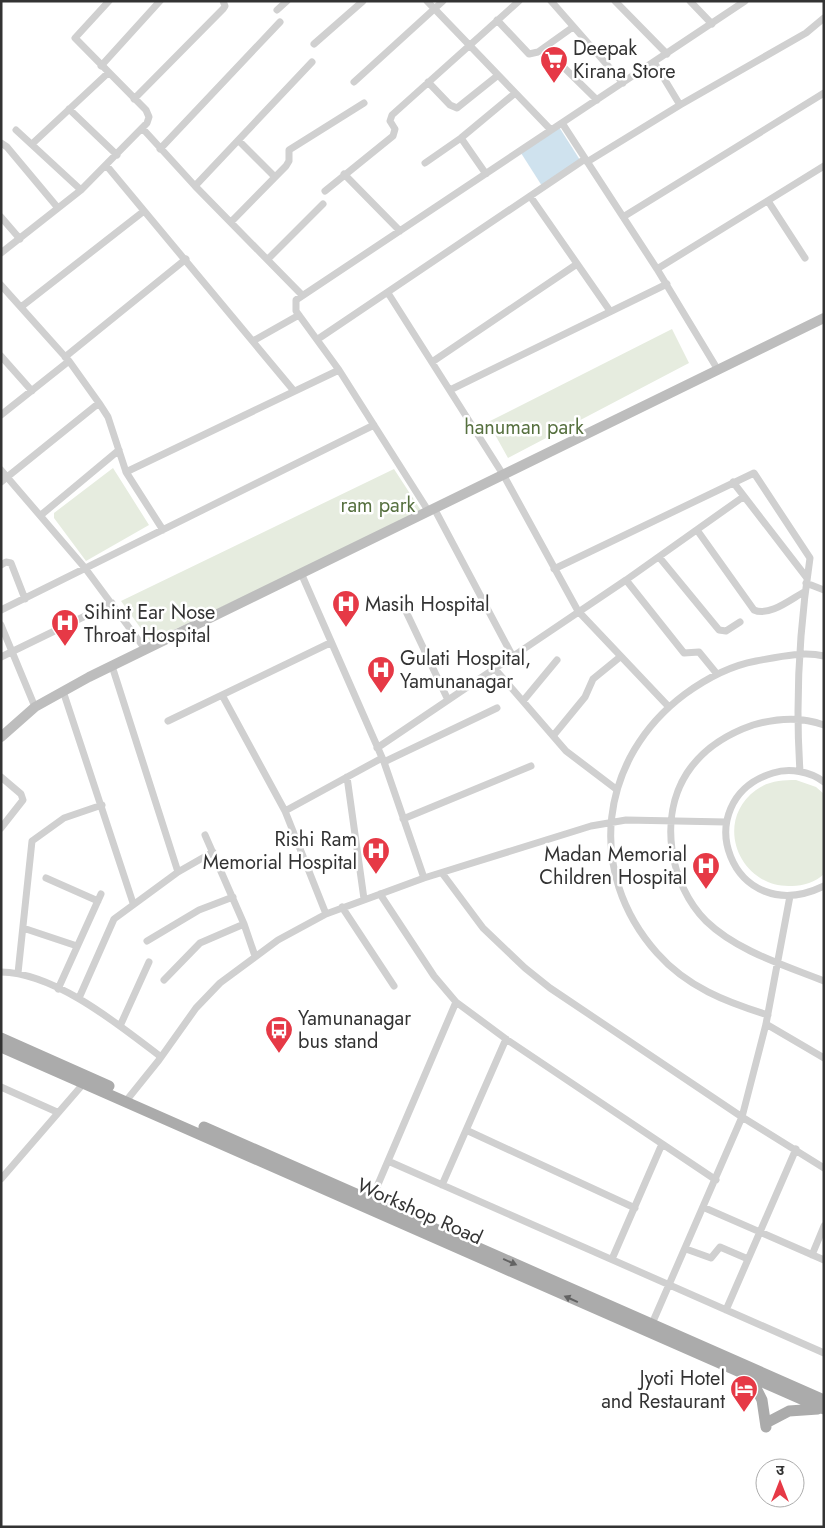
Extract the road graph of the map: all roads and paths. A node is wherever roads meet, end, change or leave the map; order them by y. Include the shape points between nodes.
1 (109, 1) edge
2 (160, 1) edge
3 (223, 1) edge
4 (287, 1) edge
5 (363, 1) edge
6 (427, 1) edge
7 (443, 1) edge
8 (519, 1) edge
9 (551, 1) edge
10 (615, 1) edge
11 (690, 1) edge
12 (746, 1) edge
13 (434, 9) junction
14 (277, 10) dead end
15 (824, 18) edge
16 (497, 20) junction
17 (280, 22) dead end
18 (712, 24) junction
19 (573, 27) junction
20 (314, 44) dead end
21 (468, 45) junction
22 (544, 48) junction
23 (667, 54) junction
24 (312, 62) dead end
25 (654, 62) junction
26 (101, 66) junction
27 (108, 73) junction
28 (497, 76) junction
29 (354, 82) dead end
30 (428, 82) junction
31 (623, 83) junction
32 (824, 93) edge
33 (514, 94) junction
34 (134, 99) junction
35 (597, 100) junction
36 (364, 103) dead end
37 (680, 105) junction
38 (69, 109) junction
39 (562, 124) junction
40 (142, 129) junction
41 (16, 130) dead end
42 (551, 130) junction
43 (461, 138) junction
44 (239, 141) junction
45 (1, 144) edge
46 (32, 144) junction
47 (160, 149) junction
48 (116, 155) junction
49 (586, 160) junction
50 (425, 163) dead end
51 (106, 165) junction
52 (824, 166) edge
53 (344, 174) junction
54 (486, 174) junction
55 (275, 177) junction
56 (195, 186) junction
57 (81, 190) junction
58 (324, 191) dead end
59 (530, 196) junction
60 (768, 201) junction
61 (323, 204) dead end
62 (58, 208) junction
63 (144, 210) junction
64 (1, 216) edge
65 (624, 217) junction
66 (231, 222) junction
67 (400, 231) junction
68 (20, 239) junction
69 (1, 254) edge
70 (805, 258) dead end
71 (186, 259) junction
72 (268, 259) junction
73 (577, 264) junction
74 (658, 269) junction
75 (667, 284) junction
76 (1, 285) edge
77 (388, 293) junction
78 (302, 295) junction
79 (21, 307) junction
80 (610, 311) junction
81 (299, 315) junction
82 (824, 318) edge
83 (318, 339) junction
84 (253, 341) junction
85 (1, 356) edge
86 (67, 359) junction
87 (432, 362) junction
88 (339, 370) junction
89 (718, 370) junction
90 (450, 390) junction
91 (32, 391) junction
92 (294, 391) junction
93 (100, 402) junction
94 (1, 415) edge
95 (374, 425) junction
96 (119, 450) junction
97 (1, 470) edge
98 (126, 472) junction
99 (504, 476) junction
100 (5, 480) edge
101 (734, 482) junction
102 (743, 497) junction
103 (432, 511) junction
104 (41, 515) junction
105 (163, 530) junction
106 (697, 530) junction
107 (659, 557) junction
108 (1, 565) edge
109 (85, 568) junction
110 (554, 569) junction
111 (301, 573) junction
112 (626, 580) junction
113 (807, 581) junction
114 (824, 590) edge
115 (804, 592) junction
116 (25, 599) junction
117 (112, 603) junction
118 (402, 604) dead end
119 (1, 610) edge
120 (578, 611) junction
121 (740, 622) dead end
122 (1, 625) edge
123 (330, 643) junction
124 (145, 649) junction
125 (13, 650) junction
126 (798, 655) junction
127 (513, 656) junction
128 (824, 656) edge
129 (1, 657) edge
130 (620, 657) junction
131 (557, 660) dead end
132 (112, 666) junction
133 (495, 669) junction
134 (716, 674) junction
135 (63, 690) junction
136 (222, 695) junction
137 (448, 700) junction
138 (523, 701) junction
139 (668, 706) junction
140 (35, 707) junction
141 (497, 708) dead end
142 (796, 718) junction
143 (168, 721) dead end
144 (824, 725) edge
145 (553, 736) junction
146 (1, 737) edge
147 (377, 748) junction
148 (383, 760) junction
149 (531, 766) dead end
150 (800, 771) junction
151 (1, 777) edge
152 (347, 777) junction
153 (824, 782) edge
154 (616, 788) junction
155 (102, 805) junction
156 (285, 811) junction
157 (404, 819) junction
158 (672, 820) junction
159 (611, 822) junction
160 (726, 822) junction
161 (1, 828) edge
162 (206, 835) dead end
163 (213, 852) junction
164 (178, 872) junction
165 (442, 873) junction
166 (46, 878) dead end
167 (424, 878) junction
168 (824, 886) edge
169 (380, 894) junction
170 (790, 896) junction
171 (233, 897) junction
172 (364, 899) junction
173 (133, 903) junction
174 (342, 907) junction
175 (326, 914) junction
176 (244, 924) junction
177 (23, 928) junction
178 (147, 941) dead end
179 (77, 946) junction
180 (255, 956) junction
181 (149, 962) dead end
182 (777, 962) junction
183 (1, 972) edge
184 (18, 972) junction
185 (164, 980) dead end
186 (824, 981) edge
187 (394, 986) dead end
188 (58, 989) junction
189 (79, 998) junction
190 (456, 1002) junction
191 (768, 1015) junction
192 (766, 1024) junction
193 (120, 1026) junction
194 (1, 1038) edge
195 (506, 1039) junction
196 (1, 1046) edge
197 (162, 1057) junction
198 (824, 1058) edge
199 (84, 1083) junction
200 (1, 1086) edge
201 (128, 1098) junction
202 (57, 1112) junction
203 (742, 1117) junction
204 (466, 1130) junction
205 (662, 1144) junction
206 (796, 1149) junction
207 (388, 1161) junction
208 (824, 1168) edge
209 (1, 1179) edge
210 (716, 1180) junction
211 (442, 1185) junction
212 (369, 1204) junction
213 (635, 1208) junction
214 (705, 1208) junction
215 (824, 1226) edge
216 (760, 1232) junction
217 (686, 1249) junction
218 (812, 1255) junction
219 (612, 1259) junction
220 (748, 1259) junction
221 (824, 1260) edge
222 (670, 1285) junction
223 (726, 1310) junction
224 (650, 1329) junction
225 (824, 1353) edge
226 (751, 1378) junction
227 (823, 1406) edge

1 - 26 street via 75,38
2 - 26 street
3 - 34 street via 223,9
4 - 14 street
5 - 20 street
6 - 13 street
7 - 13 street
8 - 16 street
9 - 19 street
10 - 23 street
11 - 18 street
12 - 18 street
13 - 21 street
13 - 29 street
15 - 37 street via 806,33
16 - 21 street
16 - 22 street via 529,54
17 - 47 street
18 - 23 street
19 - 22 street
19 - 31 street
21 - 28 street
21 - 30 street
22 - 35 street
23 - 25 street
24 - 44 street
25 - 31 street
25 - 37 street
26 - 27 street
27 - 34 street
27 - 38 street
28 - 30 street via 457,108
28 - 33 street
30 - 53 street via 390,118 395,129 393,136
31 - 35 street
32 - 65 street
33 - 42 street
33 - 43 street
34 - 40 street via 148,114
35 - 39 street
36 - 55 street via 289,150 289,162
37 - 49 street
38 - 46 street
38 - 48 street
39 - 42 street
39 - 49 street
40 - 47 street
40 - 48 street
41 - 46 street
42 - 54 street
43 - 50 street
43 - 54 street
44 - 55 street
44 - 56 street
45 - 62 street via 8,147
46 - 57 street
47 - 56 street
48 - 51 street
49 - 59 street
49 - 65 street
51 - 57 street
51 - 63 street
52 - 60 street
53 - 58 street
53 - 67 street
54 - 67 street
55 - 66 street
56 - 66 street
57 - 62 street
59 - 73 street
59 - 77 street
60 - 70 street
60 - 74 street
61 - 72 street
62 - 68 street
63 - 71 street
63 - 79 street
64 - 68 street
65 - 74 street
66 - 72 street
67 - 78 street
68 - 69 street
71 - 84 street
71 - 86 street
72 - 78 street
73 - 80 street
73 - 87 street
74 - 75 street
75 - 80 street
75 - 89 street
76 - 79 street
77 - 83 street
77 - 87 street
78 - 81 street via 295,303
79 - 86 street
80 - 90 street
81 - 83 street
81 - 84 street
82 - 89 main road
83 - 88 street
84 - 92 street
85 - 91 street
86 - 91 street
86 - 93 street
87 - 90 street
88 - 92 street
88 - 95 street
89 - 99 main road
90 - 99 street
91 - 94 street
92 - 98 street
93 - 96 street
93 - 100 street
95 - 103 street
95 - 105 street
96 - 98 street
96 - 104 street
97 - 100 street
98 - 105 street
99 - 103 main road
99 - 110 street
100 - 104 street
101 - 102 street
101 - 110 street
101 - 113 street via 750,474 756,476 810,558
102 - 106 street
102 - 113 street
103 - 111 main road
103 - 127 street
104 - 109 street
105 - 109 street
106 - 107 street
106 - 115 street via 754,610 764,612
107 - 112 street
107 - 121 street via 719,630 726,631
108 - 116 street via 6,562 12,564
109 - 116 street
109 - 117 street
110 - 120 street
111 - 123 street
111 - 124 main road
112 - 120 street
112 - 134 street via 684,653 699,652
113 - 114 street
113 - 115 street
115 - 126 street
116 - 119 street
117 - 124 street
117 - 125 street
118 - 137 street
120 - 127 street
120 - 130 street
122 - 125 street
123 - 136 street
123 - 147 street
124 - 132 main road
125 - 129 street
125 - 140 street
126 - 128 street
126 - 134 street via 747,663
126 - 142 street
127 - 133 street
130 - 139 street
130 - 145 street via 593,679 585,697
131 - 138 street
132 - 135 main road
132 - 164 street
133 - 137 street
133 - 138 street
134 - 139 street
135 - 140 main road
135 - 155 street
136 - 143 street
136 - 156 street
137 - 147 street
138 - 145 street
139 - 154 street via 638,741
140 - 146 main road
141 - 148 street
142 - 144 street
142 - 150 street
142 - 158 street via 768,721 746,728 706,752 686,774 677,792
145 - 154 street via 573,757
147 - 148 street
148 - 152 street
148 - 157 street
149 - 157 street
150 - 153 street
150 - 160 street via 780,771 753,782 733,804
151 - 161 street via 22,794 23,800
152 - 156 street
152 - 172 street
154 - 159 street
155 - 173 street
155 - 177 street via 64,818 32,841
156 - 175 street
157 - 167 street
158 - 159 street
158 - 160 street
158 - 182 street via 672,852 682,886 693,905 732,941
159 - 165 street
159 - 191 street via 615,870 621,894 634,923 648,943 669,966 696,986 724,1000
160 - 170 street via 726,841 731,859 741,874 755,887 772,894
162 - 163 street
163 - 164 street
163 - 171 street
164 - 173 street
165 - 167 street
165 - 203 street via 483,928 525,968
166 - 179 street via 100,897
167 - 169 street
168 - 170 street via 808,894
169 - 172 street
169 - 190 street via 434,976
170 - 182 street
171 - 176 street
171 - 178 street via 199,910
172 - 174 street
173 - 189 street via 114,919
174 - 175 street
174 - 187 street
175 - 180 street
176 - 180 street
176 - 185 street via 200,943
177 - 179 street
177 - 184 street
179 - 188 street
180 - 197 street via 206,995
181 - 193 street
182 - 186 street
182 - 191 street
183 - 184 street
184 - 188 street
188 - 189 street
189 - 193 street
190 - 195 street
190 - 207 street
191 - 192 street
192 - 198 street
192 - 203 street
193 - 197 street
194 - 201 main road, Workshop Road
195 - 204 street
195 - 205 street
196 - 199 main road, Workshop Road
197 - 201 street
199 - 201 main road, Workshop Road
199 - 202 street
200 - 202 street
201 - 212 main road, Workshop Road
202 - 209 street
203 - 206 street
203 - 210 street
204 - 211 street
204 - 213 street
205 - 210 street
205 - 213 street
206 - 208 street
206 - 216 street
207 - 211 street
207 - 212 street
210 - 214 street
211 - 219 street
212 - 224 main road, Workshop Road
213 - 219 street
214 - 216 street
214 - 217 street
215 - 218 street
216 - 218 street
216 - 220 street
217 - 220 street via 711,1258 720,1248
217 - 222 street
218 - 221 street
219 - 222 street
220 - 223 street
222 - 223 street
222 - 224 street
223 - 225 street
224 - 226 main road, Workshop Road
224 - 227 main road, Workshop Road
226 - 227 main road, Workshop Road
226 - 227 main road via 762,1400 767,1425 789,1411

